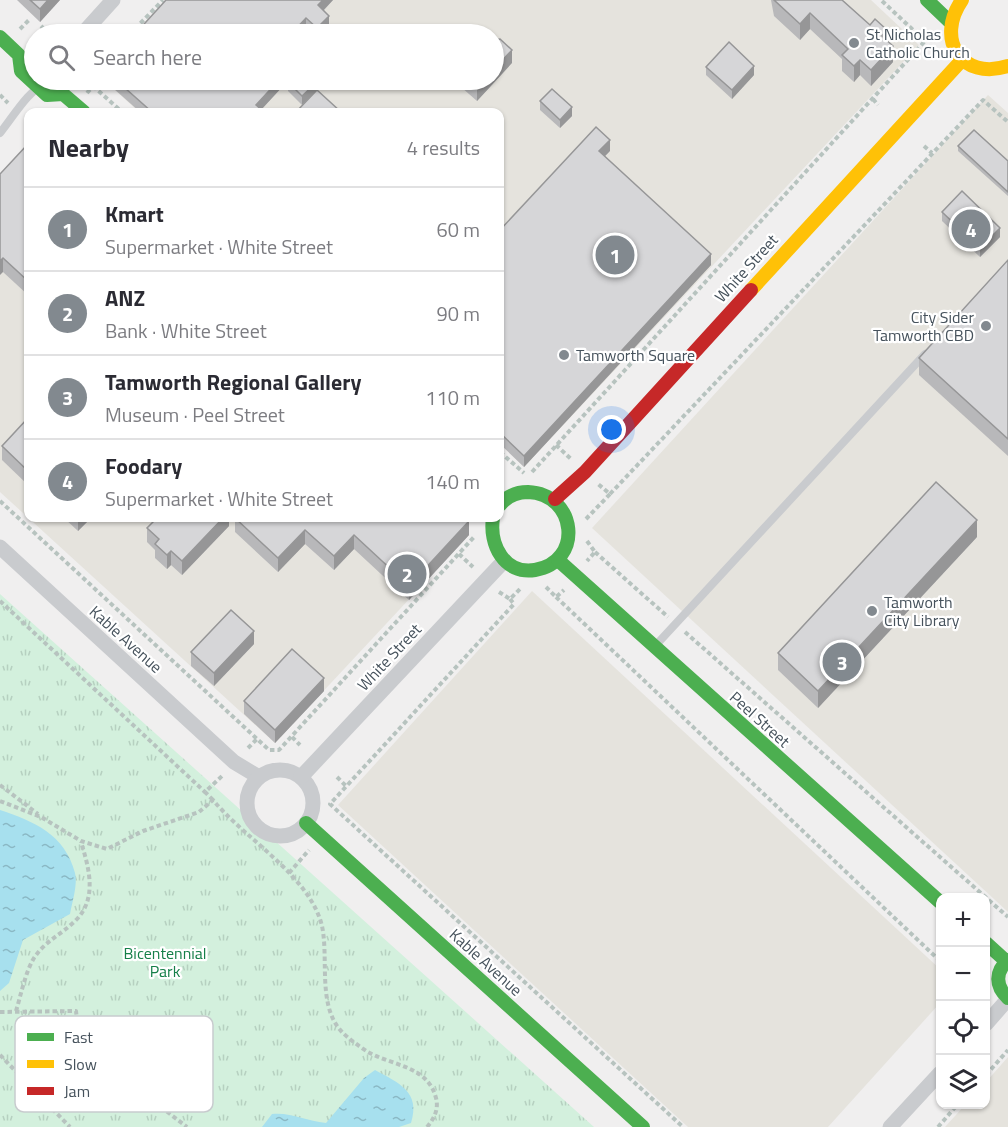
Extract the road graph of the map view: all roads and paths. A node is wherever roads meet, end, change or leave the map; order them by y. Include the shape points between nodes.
1 (113, 0) edge
2 (163, 0) edge
3 (881, 0) edge
4 (927, 0) edge
5 (962, 0) edge
6 (30, 19) dead end
7 (949, 21) junction
8 (25, 24) edge
9 (93, 24) edge
10 (140, 24) edge
11 (24, 26) edge
12 (18, 32) dead end
13 (0, 37) edge
14 (19, 55) junction
15 (24, 56) edge
16 (962, 60) junction
17 (1007, 69) edge
18 (24, 73) edge
19 (36, 90) edge
20 (46, 90) edge
21 (57, 90) edge
22 (65, 90) edge
23 (90, 90) edge
24 (97, 90) edge
25 (86, 94) dead end
26 (0, 95) edge
27 (873, 99) junction
28 (9, 103) dead end
29 (878, 105) dead end
30 (80, 108) edge
31 (118, 108) edge
32 (1008, 122) edge
33 (0, 133) edge
34 (924, 146) dead end
35 (933, 154) junction
36 (930, 348) edge
37 (556, 445) junction
38 (504, 456) edge
39 (574, 462) dead end
40 (598, 483) dead end
41 (610, 494) junction
42 (504, 499) edge
43 (555, 499) junction
44 (0, 501) edge
45 (493, 522) edge
46 (472, 530) dead end
47 (0, 547) edge
48 (595, 552) junction
49 (459, 554) junction
50 (591, 557) dead end
51 (558, 560) junction
52 (504, 562) junction
53 (472, 567) dead end
54 (556, 597) dead end
55 (510, 599) dead end
56 (0, 601) edge
57 (676, 624) junction
58 (655, 646) junction
59 (292, 737) junction
60 (257, 739) junction
61 (300, 745) dead end
62 (248, 748) dead end
63 (222, 776) dead end
64 (259, 777) junction
65 (301, 777) junction
66 (337, 777) dead end
67 (0, 785) edge
68 (346, 786) junction
69 (205, 792) junction
70 (213, 800) junction
71 (0, 801) edge
72 (41, 817) junction
73 (306, 823) junction
74 (81, 841) junction
75 (936, 898) edge
76 (1008, 917) edge
77 (990, 946) edge
78 (936, 957) edge
79 (1007, 961) edge
80 (1008, 999) edge
81 (16, 1011) junction
82 (0, 1012) edge
83 (77, 1016) edge
84 (990, 1019) edge
85 (1008, 1050) edge
86 (0, 1054) edge
87 (15, 1070) edge
88 (990, 1070) edge
89 (936, 1077) edge
90 (954, 1109) edge
91 (56, 1112) edge
92 (167, 1112) edge
93 (70, 1127) edge
94 (187, 1127) edge
95 (427, 1127) edge
96 (644, 1127) edge
97 (683, 1127) edge
98 (890, 1127) edge
99 (938, 1127) edge

1 - 9 street
2 - 10 path
3 - 27 path via 925,41
4 - 7 main road
5 - 7 main road
6 - 8 path
7 - 16 main road via 951,42
11 - 12 path
13 - 14 main road
14 - 15 main road
14 - 18 main road
16 - 17 main road via 982,70
16 - 43 main road, White Street via 585,472
19 - 33 lane via 15,110
20 - 21 main road via 48,95
22 - 30 main road
23 - 25 path
24 - 31 path
26 - 28 path
27 - 29 path
27 - 37 path
32 - 35 path via 983,100
34 - 35 path
35 - 41 path
36 - 57 lane
37 - 38 path via 531,472 524,473
37 - 39 path
40 - 41 path
41 - 48 path via 585,519 588,543
42 - 43 main road via 529,491
43 - 51 main road via 568,519 570,534
44 - 60 path
45 - 52 main road via 491,536
46 - 49 path via 475,536
47 - 64 street, Kable Avenue via 234,762
48 - 50 path
48 - 57 path
49 - 53 path
49 - 59 path
51 - 52 main road via 533,570
51 - 58 main road, Peel Street
52 - 65 street, White Street
54 - 78 path
55 - 68 path via 514,604
56 - 69 path
57 - 58 lane
57 - 76 path
58 - 75 main road, Peel Street
59 - 60 path via 279,750 269,750
59 - 61 path
60 - 62 path
63 - 69 path
64 - 65 street via 280,770
64 - 73 street via 252,786 247,806 257,826 277,836 288,835
65 - 73 street via 312,794 313,804
66 - 68 path
67 - 72 path
68 - 97 path via 330,804
69 - 70 path
70 - 74 path via 199,812 143,831 106,849
70 - 95 path via 313,900 322,927 331,1016 342,1032 369,1052 420,1074 433,1087 438,1106
71 - 72 path
72 - 74 path
73 - 96 main road, Kable Avenue
74 - 81 path via 89,869 89,900 76,921 51,938 33,960
77 - 79 main road
79 - 80 main road via 997,981
80 - 84 street
81 - 82 path
81 - 83 path via 76,1011
85 - 88 path
86 - 87 path
89 - 98 street
90 - 99 path
91 - 93 path
92 - 94 path

